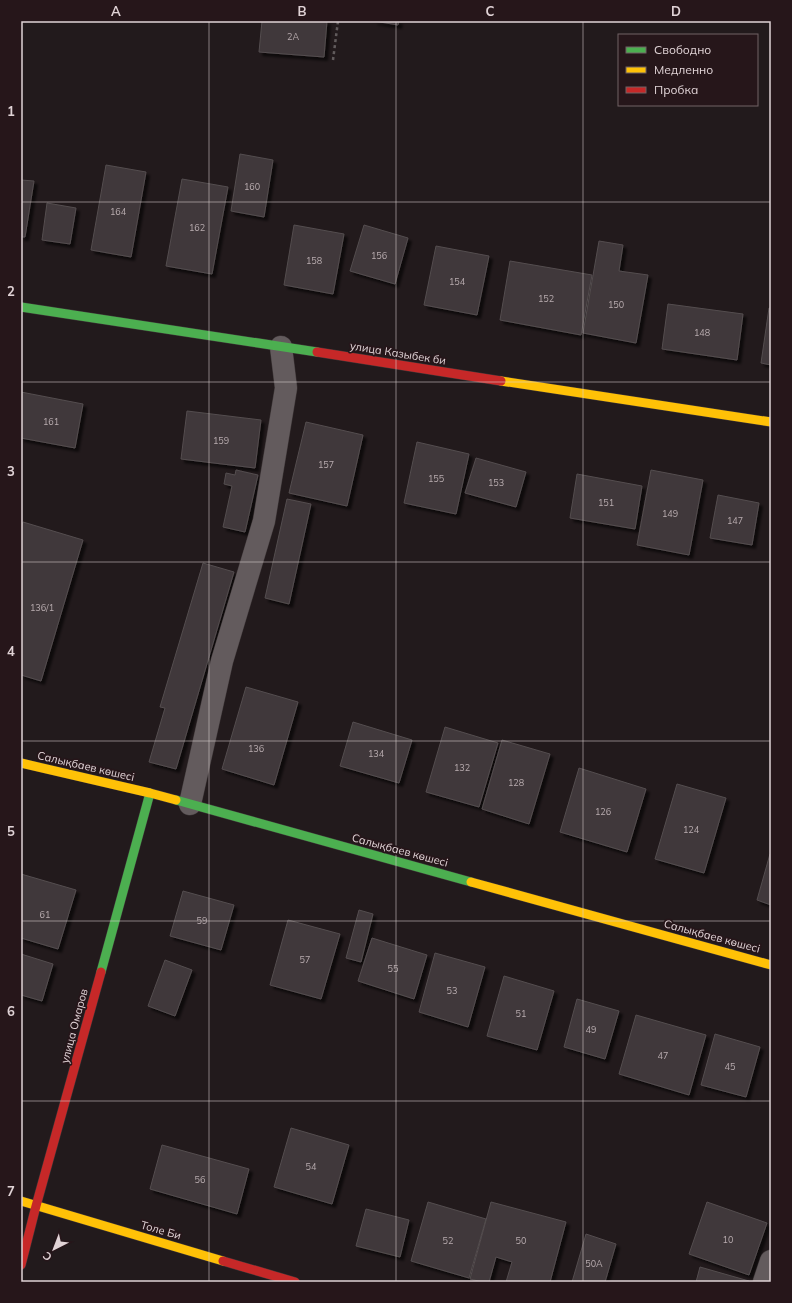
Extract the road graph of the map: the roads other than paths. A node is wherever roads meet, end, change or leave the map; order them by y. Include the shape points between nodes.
1 (21, 307) edge
2 (281, 347) junction
3 (771, 422) edge
4 (21, 763) edge
5 (150, 793) junction
6 (190, 804) junction
7 (771, 964) edge
8 (21, 1201) edge
9 (36, 1206) junction
10 (771, 1261) edge
11 (21, 1265) edge
12 (295, 1282) edge
13 (764, 1282) edge

1 - 2 street, улица Казыбек би
2 - 3 street, улица Казыбек би
2 - 6 street via 286,388 264,521 222,661
4 - 5 street, Салықбаев көшесі
5 - 6 street, Салықбаев көшесі
5 - 9 street, улица Омаров
6 - 7 street, Салықбаев көшесі
8 - 9 street, Толе Би
9 - 11 street, улица Омаров
9 - 12 street, Толе Би
10 - 13 street

